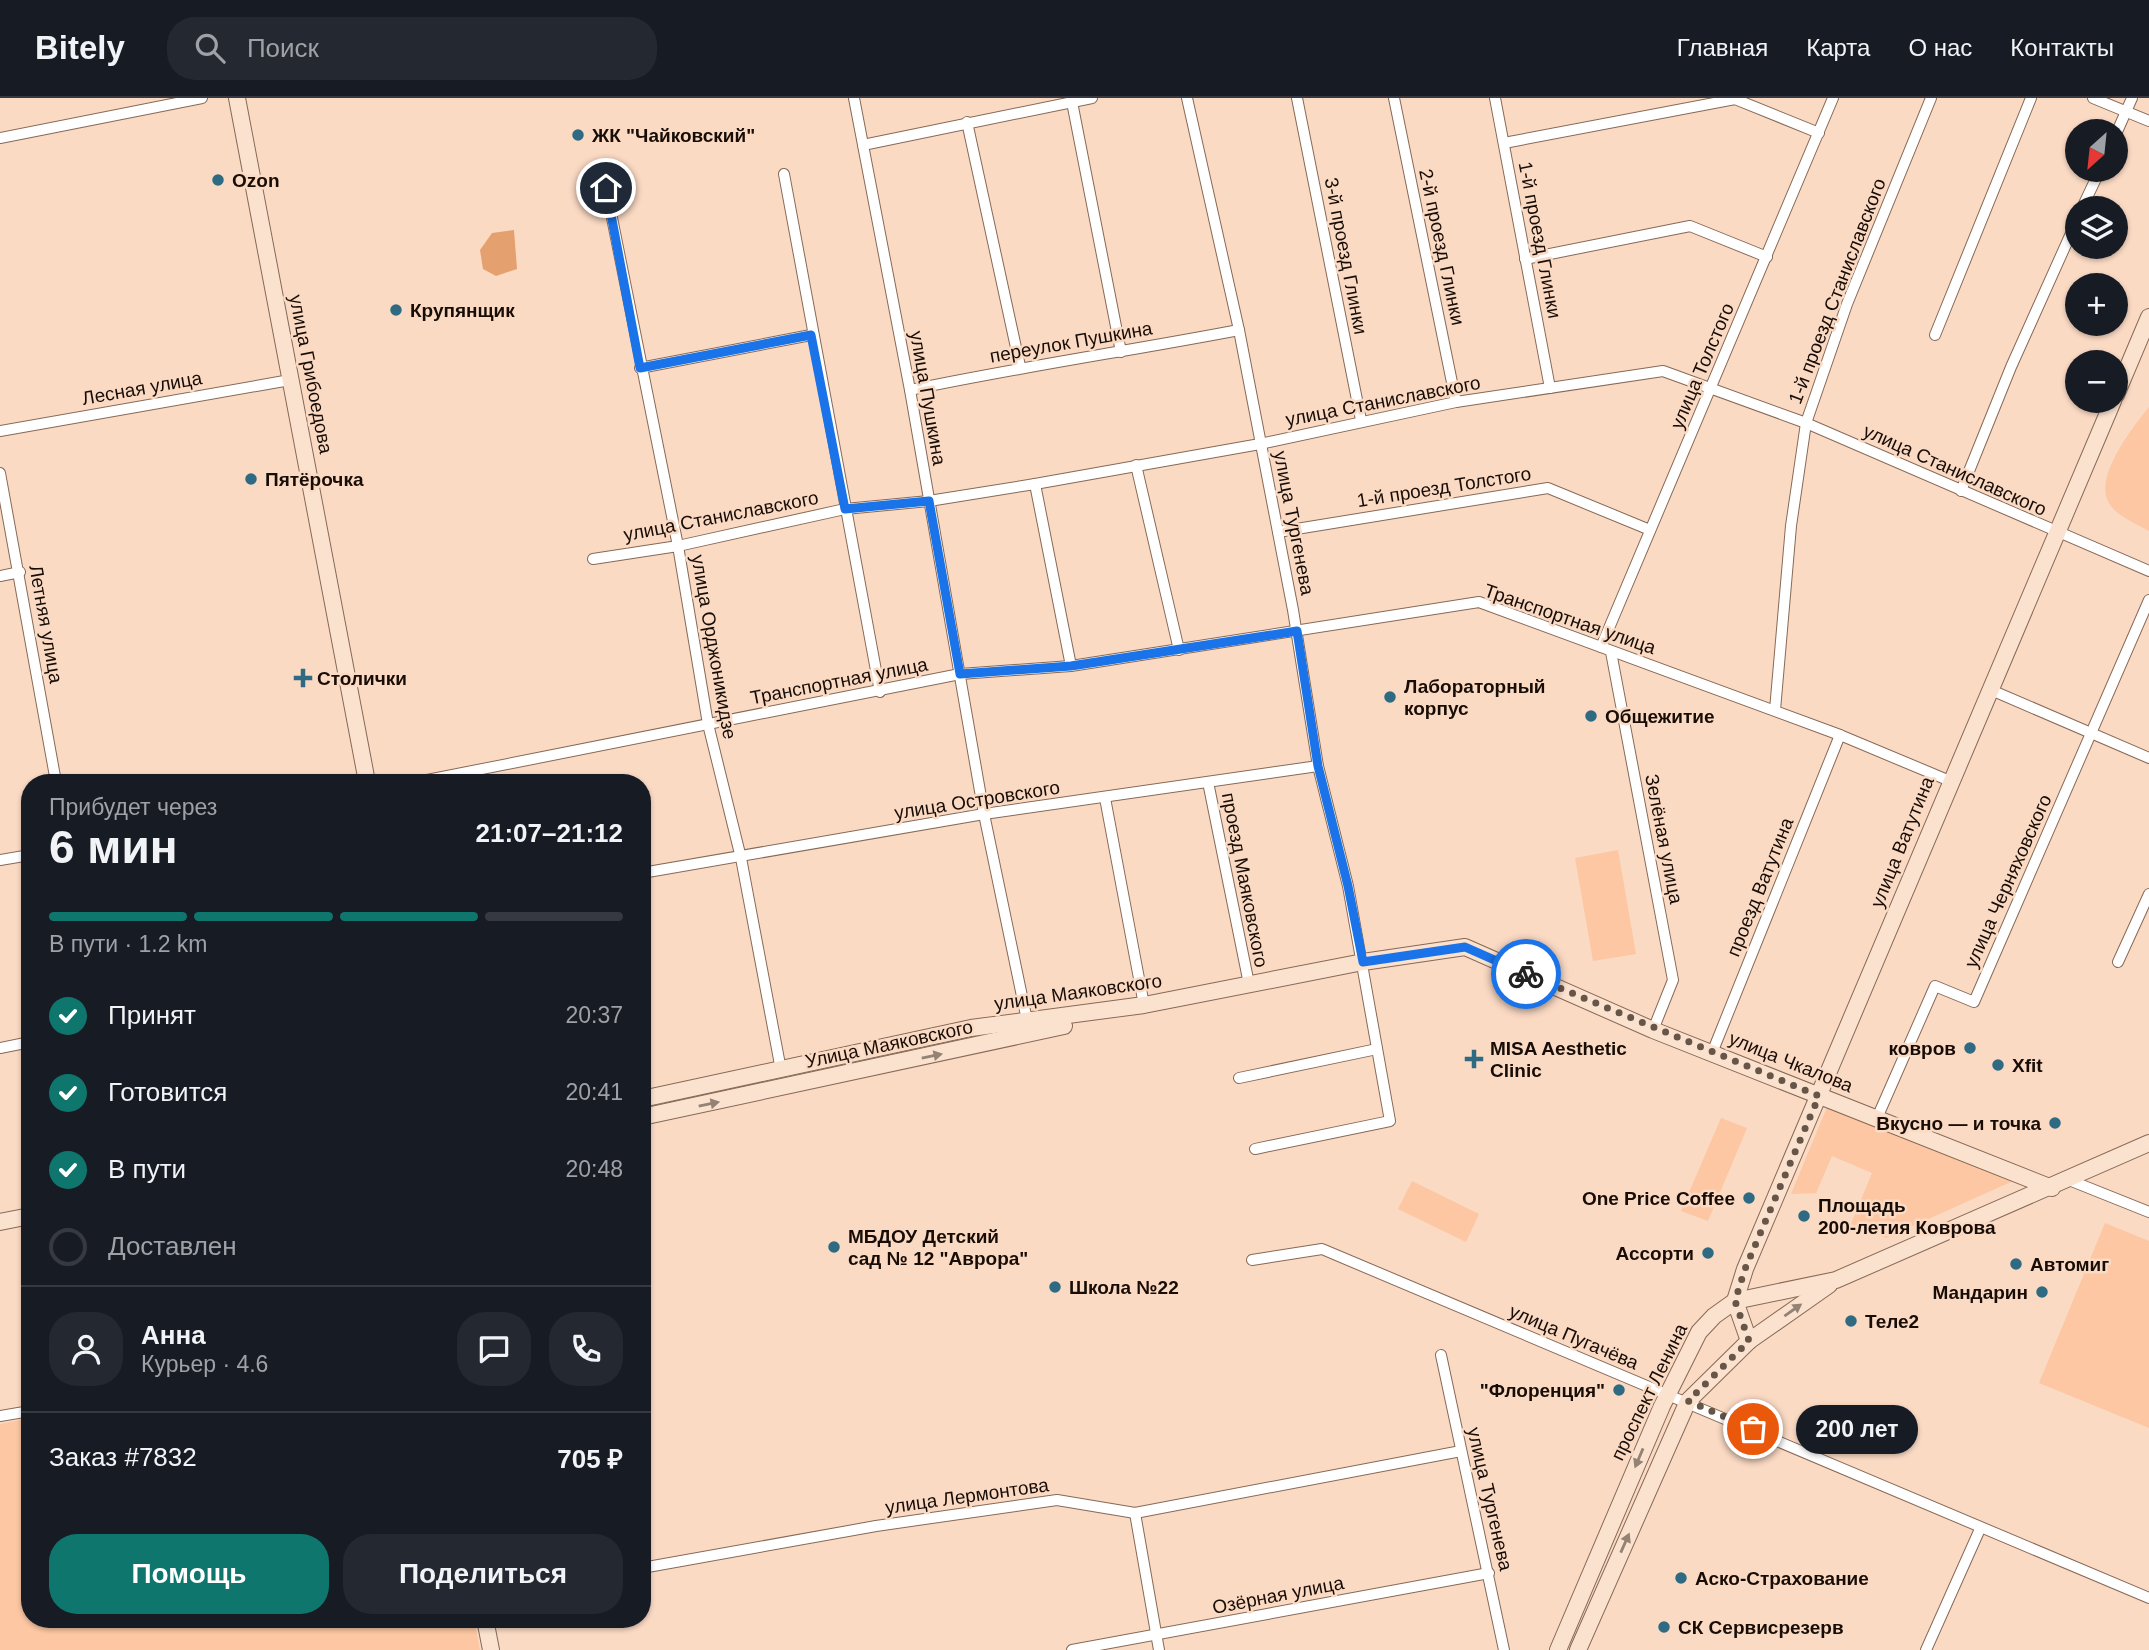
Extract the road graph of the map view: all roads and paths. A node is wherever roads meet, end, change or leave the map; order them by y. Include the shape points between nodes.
1 (202, 98) edge
2 (237, 98) edge
3 (854, 98) edge
4 (1092, 98) edge
5 (1187, 98) edge
6 (1297, 98) edge
7 (1394, 98) edge
8 (1496, 98) edge
9 (1833, 98) edge
10 (1931, 98) edge
11 (2031, 98) edge
12 (2093, 98) edge
13 (2132, 98) edge
14 (1072, 102) junction
15 (2126, 111) junction
16 (2123, 119) edge
17 (2149, 121) edge
18 (967, 122) junction
19 (1819, 133) junction
20 (0, 138) edge
21 (1504, 143) junction
22 (863, 145) junction
23 (784, 174) dead end
24 (606, 188) dead end
25 (2065, 247) edge
26 (1767, 257) junction
27 (1525, 259) junction
28 (2149, 317) edge
29 (1239, 330) junction
30 (811, 335) junction
31 (1935, 335) dead end
32 (1121, 352) junction
33 (1020, 366) junction
34 (2128, 367) edge
35 (640, 368) junction
36 (290, 380) junction
37 (1549, 388) junction
38 (1713, 389) junction
39 (910, 390) junction
40 (1456, 402) junction
41 (2108, 413) edge
42 (1361, 420) junction
43 (1806, 424) junction
44 (0, 431) edge
45 (1260, 444) junction
46 (1136, 465) junction
47 (0, 473) edge
48 (1035, 484) junction
49 (1961, 491) junction
50 (929, 501) junction
51 (845, 509) junction
52 (1650, 530) junction
53 (1278, 532) junction
54 (2057, 534) junction
55 (678, 546) junction
56 (593, 559) dead end
57 (2149, 571) edge
58 (20, 572) junction
59 (0, 576) edge
60 (2149, 600) edge
61 (1297, 631) junction
62 (1606, 649) junction
63 (1178, 650) junction
64 (1071, 666) junction
65 (960, 674) junction
66 (1991, 690) junction
67 (880, 692) junction
68 (1775, 710) junction
69 (708, 724) junction
70 (2092, 734) junction
71 (1840, 735) junction
72 (2149, 758) edge
73 (1318, 766) junction
74 (55, 774) edge
75 (365, 774) edge
76 (457, 774) edge
77 (1950, 781) junction
78 (1208, 782) junction
79 (1105, 798) junction
80 (984, 814) junction
81 (21, 856) edge
82 (741, 858) junction
83 (0, 860) edge
84 (651, 872) edge
85 (2149, 894) edge
86 (1363, 962) junction
87 (2118, 962) dead end
88 (1517, 970) joint
89 (1249, 984) junction
90 (1144, 1005) junction
91 (1028, 1029) junction
92 (1653, 1030) junction
93 (21, 1044) edge
94 (0, 1048) edge
95 (1377, 1049) junction
96 (1712, 1053) junction
97 (781, 1070) junction
98 (1239, 1078) dead end
99 (1819, 1096) junction
100 (651, 1097) edge
101 (651, 1115) edge
102 (1877, 1118) junction
103 (2149, 1143) edge
104 (1255, 1149) dead end
105 (2069, 1180) junction
106 (2052, 1188) junction
107 (2149, 1212) edge
108 (21, 1218) edge
109 (0, 1222) edge
110 (1252, 1261) dead end
111 (1836, 1280) junction
112 (1735, 1301) junction
113 (1749, 1341) junction
114 (1441, 1355) dead end
115 (1667, 1396) junction
116 (1688, 1401) junction
117 (21, 1412) edge
118 (0, 1416) edge
119 (1461, 1451) junction
120 (1135, 1513) junction
121 (1980, 1529) junction
122 (651, 1566) edge
123 (1489, 1573) junction
124 (2149, 1598) edge
125 (487, 1628) edge
126 (1157, 1636) junction
127 (491, 1650) edge
128 (1072, 1650) edge
129 (1159, 1650) edge
130 (1504, 1650) edge
131 (1558, 1650) edge
132 (1578, 1650) edge
133 (1926, 1650) edge

1 - 20 street
2 - 36 street, улица Грибоедова
3 - 22 street, улица Пушкина
4 - 14 street
5 - 29 street, улица Тургенева
6 - 42 street, 3-й проезд Глинки
7 - 40 street, 2-й проезд Глинки
8 - 21 street, 1-й проезд Глинки
9 - 19 street, улица Толстого
10 - 43 street, 1-й проезд Станиславского via 1847,304
11 - 31 street
12 - 15 street
13 - 15 street
14 - 18 street
14 - 32 street
15 - 16 street
15 - 17 street
18 - 22 street
18 - 33 street
19 - 21 street via 1735,99
19 - 26 street, улица Толстого
21 - 27 street, 1-й проезд Глинки
22 - 39 street, улица Пушкина
23 - 30 street
24 - 35 street, улица Орджоникидзе
25 - 49 street
26 - 27 street via 1690,226
26 - 38 street, улица Толстого
27 - 37 street, 1-й проезд Глинки
28 - 34 street
29 - 32 street, переулок Пушкина
29 - 45 street, улица Тургенева
30 - 35 street
30 - 51 street
32 - 33 street, переулок Пушкина
33 - 39 street, переулок Пушкина
35 - 55 street, улица Орджоникидзе
36 - 44 street, Лесная улица
36 - 75 street, улица Грибоедова
37 - 38 street, улица Станиславского via 1663,371
37 - 40 street, улица Станиславского
38 - 43 street, улица Станиславского
38 - 52 street, улица Толстого
39 - 50 street, улица Пушкина
40 - 42 street, улица Станиславского
41 - 54 street, улица Ватутина
42 - 45 street, улица Станиславского
43 - 49 street, улица Станиславского
43 - 68 street, 1-й проезд Станиславского via 1791,526
45 - 46 street, улица Станиславского
45 - 53 street, улица Тургенева
46 - 48 street, улица Станиславского
46 - 63 street
47 - 58 street, Летняя улица
48 - 50 street, улица Станиславского
48 - 64 street
49 - 54 street, улица Станиславского
50 - 51 street, улица Станиславского
50 - 65 street, улица Пушкина
51 - 55 street, улица Станиславского
51 - 67 street
52 - 53 street, 1-й проезд Толстого via 1548,488
52 - 62 street, улица Толстого
53 - 61 street, улица Тургенева
54 - 57 street, улица Станиславского
54 - 66 street, улица Ватутина
55 - 56 street, улица Станиславского
55 - 69 street, улица Орджоникидзе
58 - 59 street
58 - 74 street, Летняя улица
60 - 70 street, улица Черняховского
61 - 62 street, Транспортная улица via 1479,602
61 - 63 street, Транспортная улица
61 - 73 street, улица Тургенева
62 - 68 street, Транспортная улица
62 - 92 street, Зелёная улица via 1673,979
63 - 64 street, Транспортная улица
64 - 65 street, Транспортная улица
65 - 67 street, Транспортная улица
65 - 80 street, улица Пушкина
66 - 70 street
66 - 77 street, улица Ватутина
67 - 69 street, Транспортная улица
68 - 71 street, Транспортная улица
69 - 76 street, Транспортная улица
69 - 82 street, улица Орджоникидзе
70 - 72 street
70 - 102 street, улица Черняховского via 1974,1002 1935,986
71 - 77 street, Транспортная улица
71 - 96 street, проезд Ватутина
73 - 78 street, улица Островского
73 - 86 street, улица Тургенева
77 - 99 street, улица Ватутина
78 - 79 street, улица Островского
78 - 89 street, проезд Маяковского
79 - 80 street, улица Островского
79 - 90 street
80 - 82 street, улица Островского
80 - 91 street, улица Пушкина
81 - 83 street
82 - 84 street, улица Островского
82 - 97 street, улица Орджоникидзе
85 - 87 street
86 - 88 street, улица Маяковского via 1465,947
86 - 89 street, улица Маяковского
86 - 95 street, улица Тургенева
88 - 92 street, улица Чкалова
89 - 90 street, улица Маяковского
90 - 91 street, улица Маяковского
91 - 97 street, улица Маяковского via 971,1028
101 -> 91 street, Улица Маяковского
92 - 96 street, улица Чкалова
93 - 94 street
95 - 98 street
95 - 104 street, улица Тургенева via 1390,1121
96 - 99 street, улица Чкалова
97 - 100 street, улица Маяковского
99 - 102 street, улица Чкалова
99 - 112 street, улица Ватутина
102 - 106 street, улица Чкалова
103 - 105 street
105 - 106 street
105 - 107 street
106 - 111 street
108 - 109 street
110 - 115 street, улица Пугачёва via 1322,1249
111 - 112 street
113 -> 111 street, проспект Ленина
112 - 113 street
112 - 115 street, проспект Ленина via 1699,1332
113 - 116 street, проспект Ленина
114 - 119 street, улица Тургенева
115 - 116 street, улица Пугачёва
115 -> 131 street, проспект Ленина
116 - 121 street, улица Пугачёва
132 -> 116 street, проспект Ленина
117 - 118 street
119 - 120 street, улица Лермонтова
119 - 123 street, улица Тургенева
120 - 122 street, улица Лермонтова via 1056,1500
120 - 126 street
121 - 124 street, улица Пугачёва
121 - 133 street
123 - 126 street, Озёрная улица
123 - 130 street, улица Тургенева
125 - 127 street
126 - 128 street, Озёрная улица
126 - 129 street

